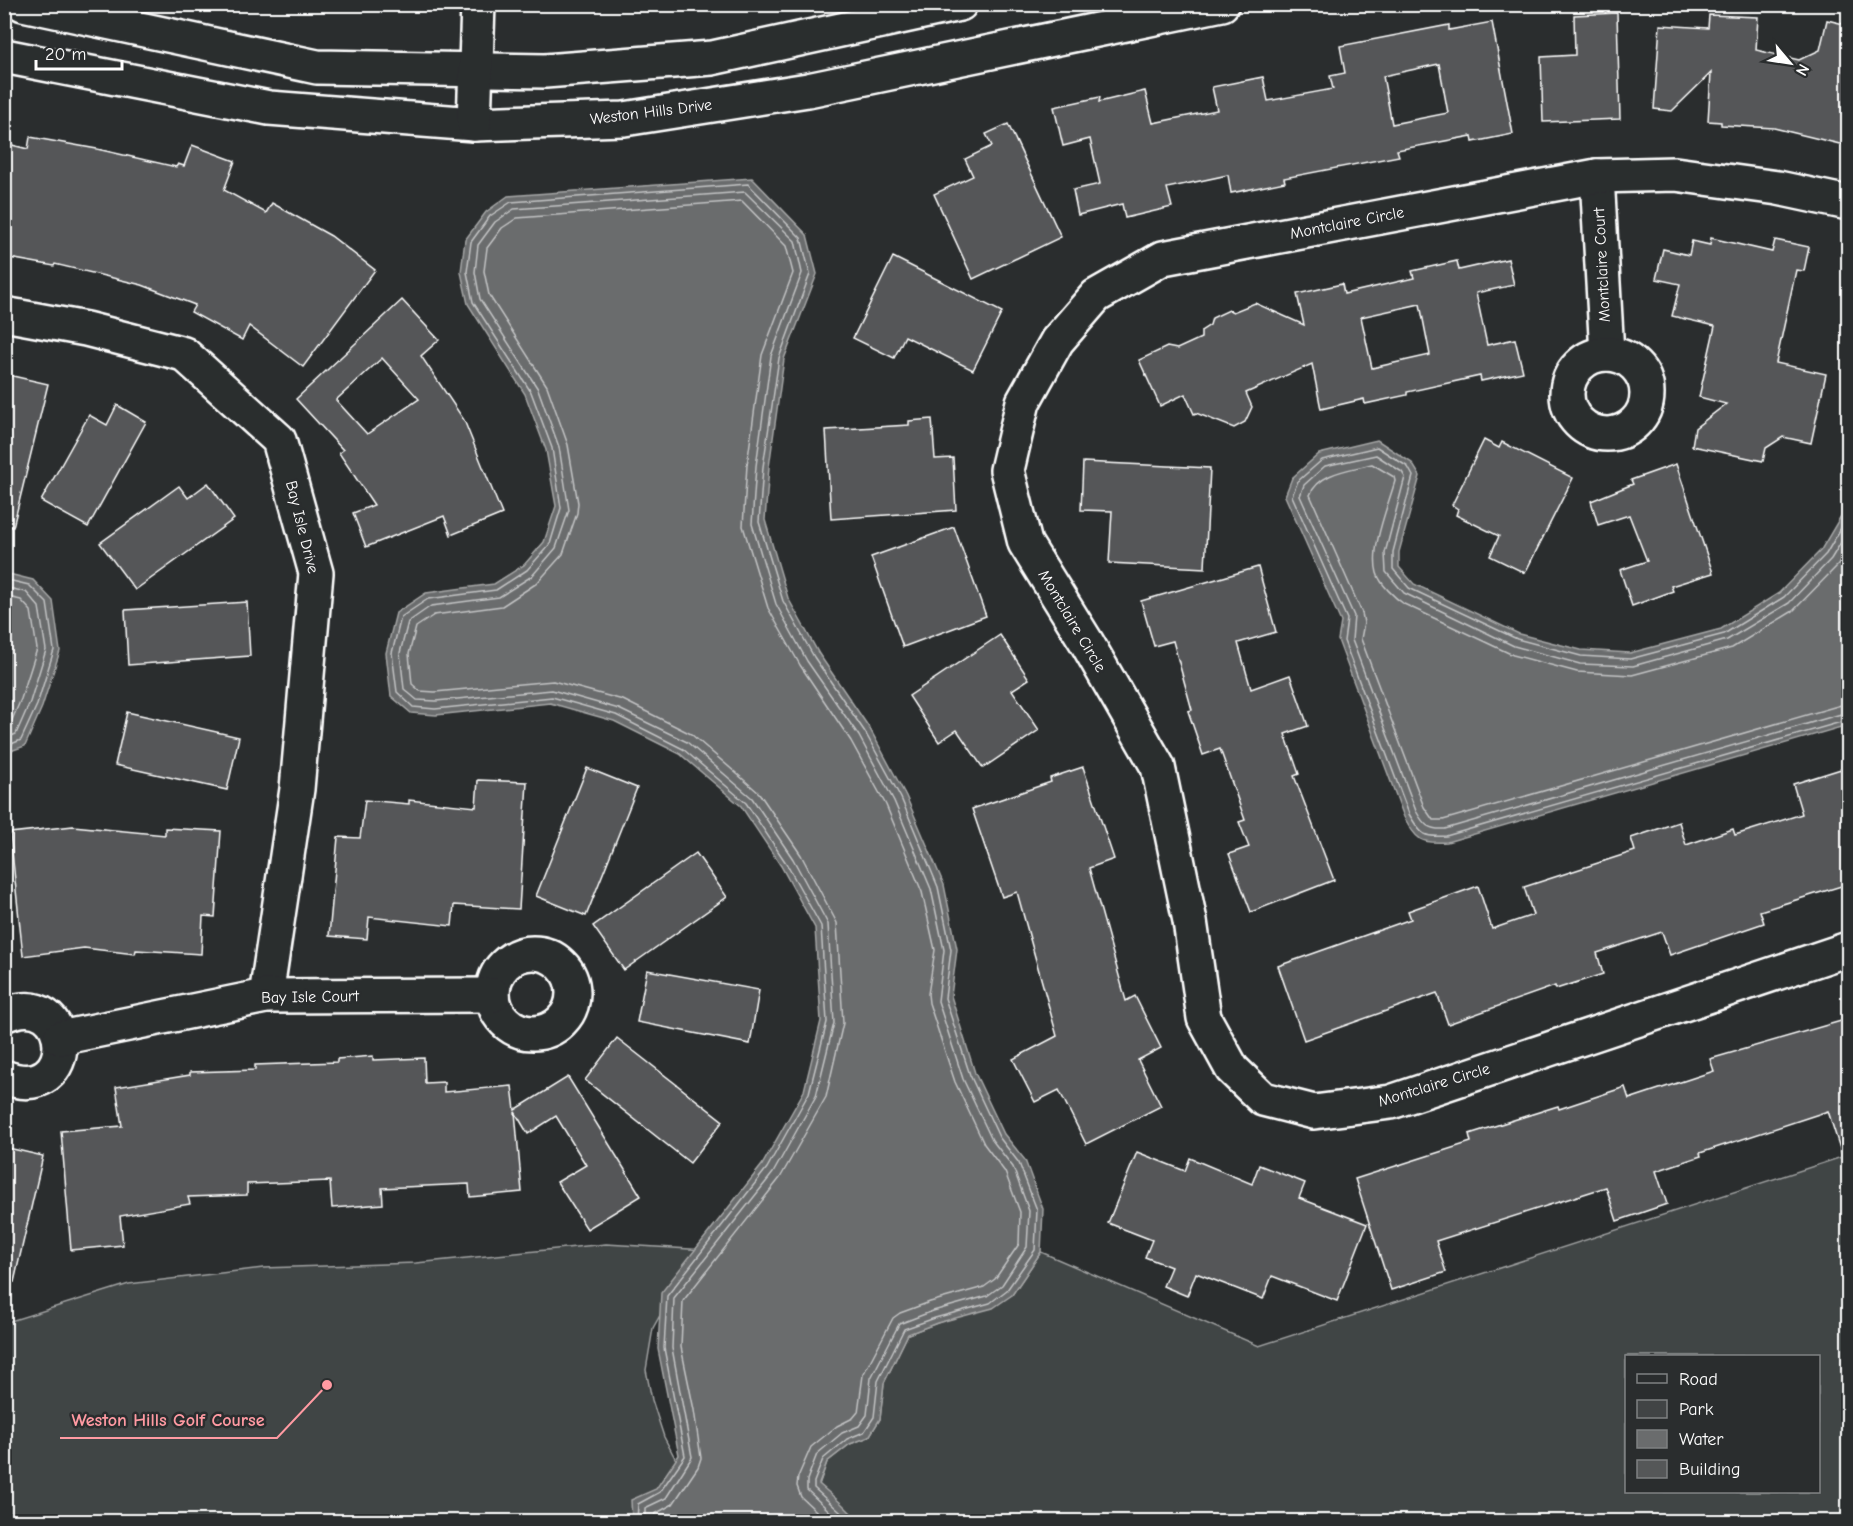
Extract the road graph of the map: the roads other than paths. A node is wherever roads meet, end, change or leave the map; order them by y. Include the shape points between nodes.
1 (23, 4) edge
2 (478, 4) edge
3 (960, 4) edge
4 (1222, 4) edge
5 (4, 56) edge
6 (477, 70) junction
7 (474, 124) junction
8 (1597, 176) junction
9 (1848, 203) edge
10 (4, 315) edge
11 (1607, 354) dead end
12 (1848, 949) edge
13 (493, 995) dead end
14 (266, 996) junction
15 (4, 1015) edge
16 (60, 1038) junction
17 (4, 1077) edge

1 - 6 street via 317,67
2 - 6 street
3 - 6 street via 712,58 545,71
4 - 7 street, Weston Hills Drive via 808,90 624,119
5 - 7 street, Weston Hills Drive via 269,108
6 - 7 street
8 - 9 street, Montclaire Circle via 1675,174 1778,188
8 - 11 street, Montclaire Court
8 - 12 street, Montclaire Circle via 1163,258 1096,296 1057,341 1023,402 1007,470 1025,543 1158,767 1190,921 1204,1018 1232,1069 1263,1099 1314,1112 1391,1102
10 - 14 street, Bay Isle Drive via 86,329 184,354 279,440 316,573 297,789
13 - 14 street, Bay Isle Court
14 - 16 street, Bay Isle Court
15 - 16 street via 31,1009 44,1014
16 - 17 street via 55,1066 45,1076 32,1082

